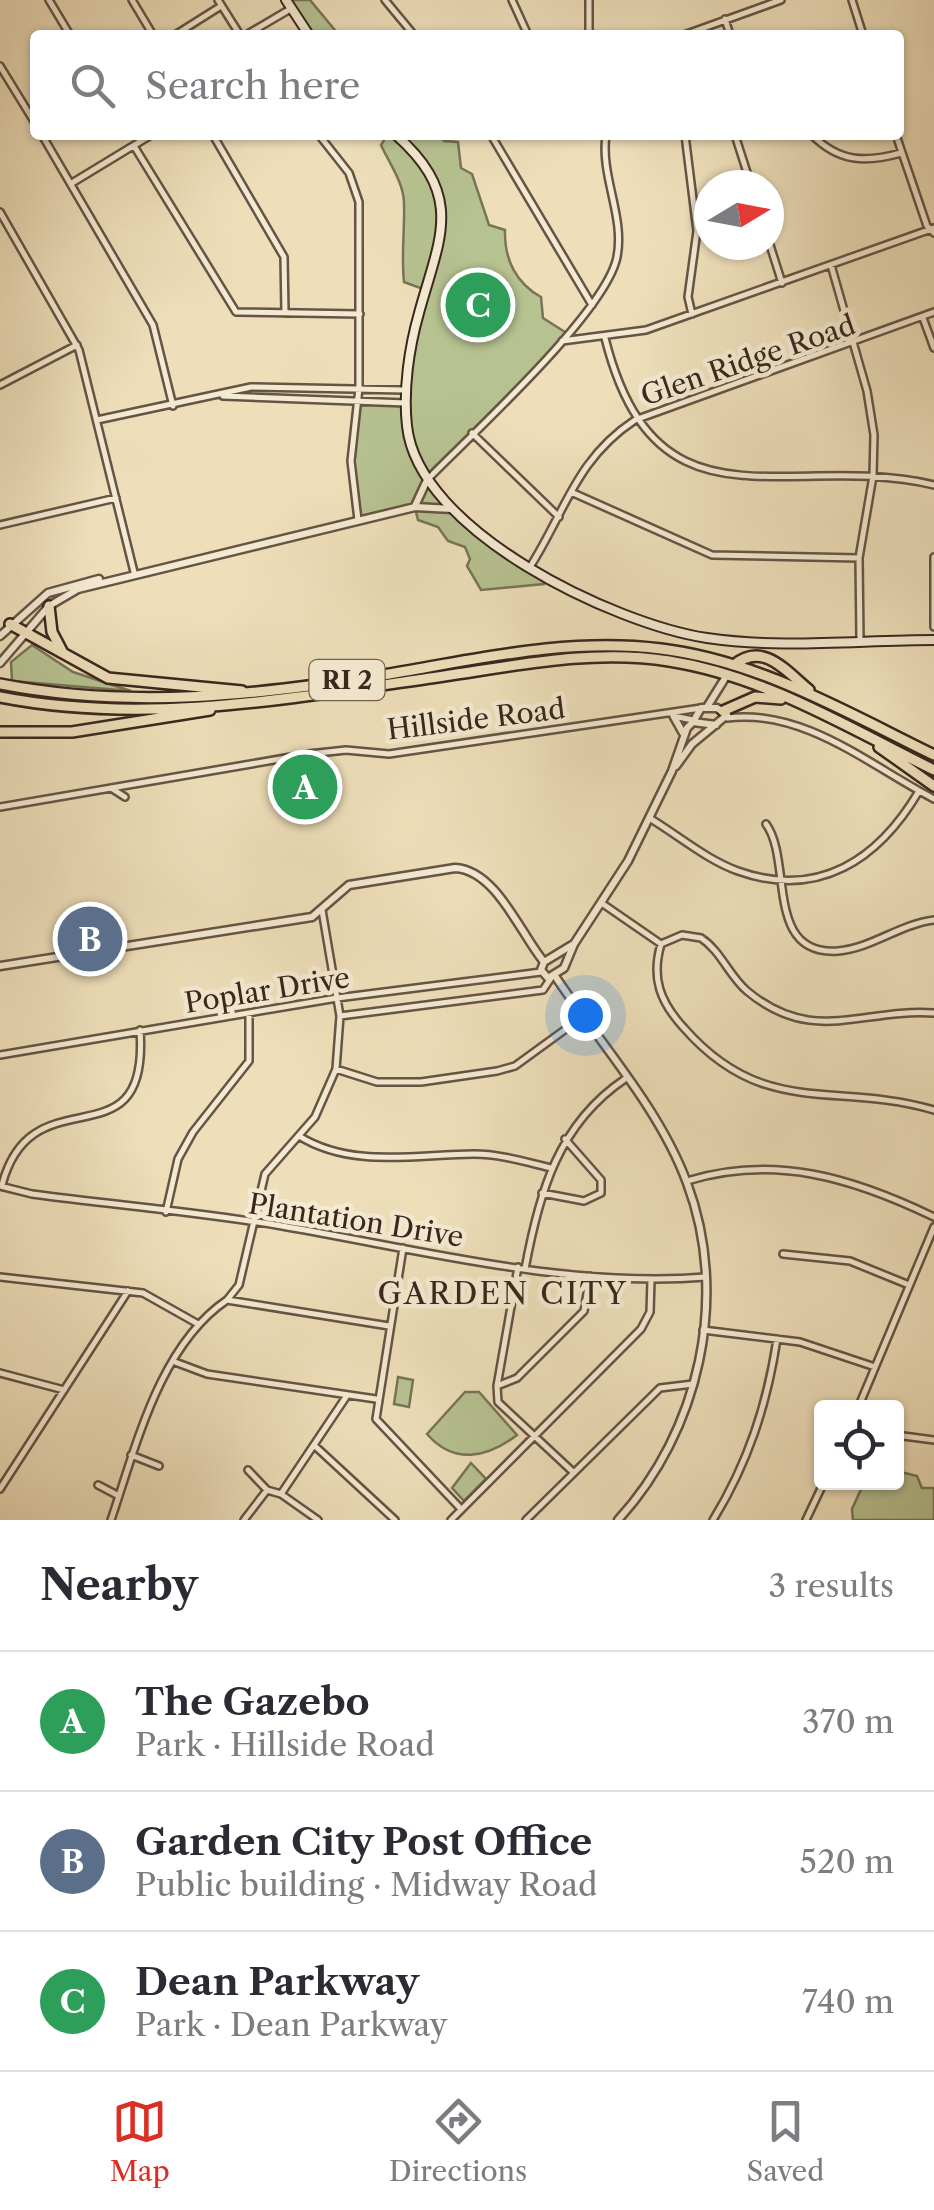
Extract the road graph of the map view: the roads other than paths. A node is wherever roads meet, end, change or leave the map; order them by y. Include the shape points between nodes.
1 (48, 0) edge
2 (132, 0) edge
3 (385, 0) edge
4 (512, 0) edge
5 (589, 0) edge
6 (781, 0) edge
7 (852, 0) edge
8 (220, 3) edge
9 (289, 4) edge
10 (725, 19) junction
11 (67, 30) edge
12 (150, 30) edge
13 (182, 30) edge
14 (239, 30) edge
15 (250, 30) edge
16 (306, 30) edge
17 (410, 30) edge
18 (526, 30) edge
19 (588, 30) edge
20 (697, 30) edge
21 (728, 30) edge
22 (861, 30) edge
23 (0, 66) edge
24 (30, 114) edge
25 (45, 140) edge
26 (143, 140) edge
27 (215, 140) edge
28 (324, 140) edge
29 (400, 140) edge
30 (494, 140) edge
31 (604, 140) edge
32 (686, 140) edge
33 (737, 140) edge
34 (817, 140) edge
35 (897, 140) edge
36 (134, 146) junction
37 (901, 153) junction
38 (746, 170) edge
39 (72, 183) junction
40 (0, 212) edge
41 (933, 230) edge
42 (775, 260) edge
43 (831, 265) junction
44 (782, 283) junction
45 (592, 305) junction
46 (934, 312) edge
47 (285, 313) junction
48 (360, 314) junction
49 (692, 314) junction
50 (922, 318) junction
51 (605, 338) junction
52 (562, 341) junction
53 (854, 344) junction
54 (77, 345) junction
55 (934, 348) edge
56 (0, 385) edge
57 (359, 388) junction
58 (408, 390) junction
59 (220, 396) junction
60 (357, 402) junction
61 (406, 403) junction
62 (172, 406) junction
63 (97, 420) junction
64 (635, 420) junction
65 (472, 434) junction
66 (874, 476) junction
67 (427, 480) junction
68 (934, 485) edge
69 (570, 492) junction
70 (116, 498) junction
71 (415, 507) junction
72 (452, 509) junction
73 (559, 518) junction
74 (358, 520) junction
75 (0, 525) edge
76 (934, 557) edge
77 (859, 558) junction
78 (530, 568) junction
79 (134, 572) junction
80 (110, 578) junction
81 (49, 606) junction
82 (10, 624) junction
83 (934, 627) edge
84 (26, 632) junction
85 (0, 636) edge
86 (860, 640) junction
87 (934, 640) edge
88 (66, 657) junction
89 (0, 663) edge
90 (731, 669) junction
91 (0, 684) edge
92 (260, 692) junction
93 (0, 697) edge
94 (822, 701) junction
95 (240, 704) junction
96 (798, 704) junction
97 (704, 708) junction
98 (725, 714) junction
99 (672, 715) junction
100 (693, 721) junction
101 (716, 725) junction
102 (0, 732) edge
103 (684, 735) junction
104 (868, 738) junction
105 (934, 755) edge
106 (934, 770) edge
107 (672, 771) junction
108 (934, 786) edge
109 (108, 787) junction
110 (919, 791) junction
111 (125, 797) dead end
112 (934, 799) edge
113 (0, 807) edge
114 (651, 819) junction
115 (766, 824) dead end
116 (780, 880) junction
117 (602, 904) junction
118 (322, 910) junction
119 (934, 920) edge
120 (574, 944) junction
121 (661, 944) junction
122 (546, 961) junction
123 (0, 966) edge
124 (541, 972) junction
125 (555, 976) junction
126 (338, 998) junction
127 (249, 1013) junction
128 (934, 1013) edge
129 (340, 1016) junction
130 (582, 1018) junction
131 (140, 1030) junction
132 (0, 1054) edge
133 (336, 1069) junction
134 (625, 1079) junction
135 (934, 1110) edge
136 (299, 1136) junction
137 (566, 1139) junction
138 (551, 1168) junction
139 (687, 1181) junction
140 (1, 1186) edge
141 (542, 1193) junction
142 (166, 1212) junction
143 (934, 1217) edge
144 (251, 1222) junction
145 (934, 1226) edge
146 (403, 1248) junction
147 (783, 1254) dead end
148 (522, 1268) junction
149 (590, 1276) junction
150 (0, 1277) edge
151 (706, 1277) junction
152 (652, 1280) junction
153 (908, 1285) junction
154 (128, 1291) junction
155 (227, 1300) junction
156 (199, 1324) junction
157 (389, 1326) junction
158 (703, 1330) junction
159 (777, 1340) junction
160 (175, 1362) junction
161 (875, 1367) junction
162 (0, 1373) edge
163 (694, 1384) junction
164 (497, 1386) junction
165 (65, 1390) junction
166 (346, 1396) junction
167 (376, 1400) junction
168 (861, 1400) edge
169 (533, 1436) junction
170 (904, 1436) edge
171 (934, 1440) edge
172 (314, 1446) junction
173 (132, 1455) junction
174 (158, 1466) dead end
175 (248, 1470) dead end
176 (573, 1472) junction
177 (98, 1485) dead end
178 (0, 1489) edge
179 (267, 1490) junction
180 (820, 1490) edge
181 (281, 1494) junction
182 (119, 1496) junction
183 (460, 1509) junction
184 (111, 1520) edge
185 (244, 1520) edge
186 (318, 1520) edge
187 (396, 1520) edge
188 (450, 1520) edge
189 (526, 1520) edge
190 (618, 1520) edge
191 (713, 1520) edge
192 (806, 1520) edge

1 - 11 street
2 - 12 street
3 - 17 street
4 - 18 street
5 - 19 street
6 - 10 street
7 - 22 street
8 - 13 street
8 - 14 street
9 - 15 street
9 - 16 main road
10 - 20 street
10 - 21 street
23 - 24 street
25 - 39 street
26 - 36 street
27 - 47 street via 284,256
28 - 48 street via 349,173 360,202
29 - 58 main road via 431,180 443,227 418,317
30 - 45 street
31 - 45 street via 618,255 609,284
32 - 49 street via 697,231 688,297
33 - 38 street
34 - 37 street via 854,160
35 - 37 street
36 - 39 street
36 - 47 street via 229,306 236,312
37 - 41 street
39 - 62 street via 154,324
40 - 54 street
41 - 43 street
42 - 44 street
43 - 44 street
43 - 53 street
44 - 49 street
45 - 52 street
46 - 50 street, Glen Ridge Road
47 - 48 street
48 - 57 street
49 - 51 street
50 - 53 street, Glen Ridge Road
50 - 55 street
51 - 52 street
51 - 64 street
52 - 65 street
53 - 64 street, Glen Ridge Road
53 - 66 street via 871,414
54 - 56 street
54 - 63 street
57 - 58 street
57 - 59 street via 252,387
57 - 60 street
58 - 61 main road
59 - 60 street
59 - 62 street
60 - 61 street
60 - 74 street via 352,468
61 - 67 main road via 409,440
62 - 63 street
63 - 70 street
64 - 66 street via 649,437 722,474
64 - 69 street, Glen Ridge Road via 594,452
65 - 67 street
65 - 73 street
66 - 68 street
66 - 77 street
67 - 71 street
67 - 72 main road
69 - 73 street, Glen Ridge Road
69 - 77 street via 712,555
70 - 75 street
70 - 79 street
71 - 72 street
71 - 74 street
72 - 78 main road
73 - 78 street, Glen Ridge Road
74 - 79 street
76 - 83 street
77 - 86 street
78 - 86 main road via 642,620 702,637
79 - 80 street
80 - 81 street
80 - 82 street via 56,589
81 - 84 street
81 - 88 main road via 52,632
82 - 84 main road
82 - 85 street
84 - 88 main road
84 - 89 street
86 - 87 main road
88 - 92 main road via 117,680
90 - 92 main road, RI 2 via 644,647 560,648
90 - 94 main road, RI 2
90 - 94 main road via 751,655 768,658
90 - 95 main road, RI 2 via 580,657
90 - 96 main road, RI 2
90 - 97 street
91 - 92 main road, RI 2 via 124,699
93 - 95 main road, RI 2 via 100,710
94 - 105 main road, RI 2
95 - 102 main road via 84,731
96 - 98 main road via 755,696
96 - 104 main road, RI 2
97 - 98 street
97 - 99 street, Hillside Road
97 - 100 street
98 - 101 street
98 - 110 street via 797,723
99 - 100 street, Hillside Road
99 - 103 street
99 - 109 street, Hillside Road via 389,754 313,753
100 - 101 street
100 - 103 street
101 - 107 street
103 - 107 street
104 - 106 main road, RI 2
104 - 108 main road
107 - 114 street
109 - 111 street
109 - 113 street, Hillside Road
110 - 112 street
110 - 116 street via 889,836 864,857 841,870
114 - 116 street via 736,870
114 - 117 street
115 - 116 street via 779,850
116 - 119 street via 789,922 823,950 846,950
117 - 120 street
117 - 121 street
118 - 122 street via 349,885 455,868 477,872
118 - 123 street via 312,917
118 - 126 street
120 - 122 street
120 - 125 street
121 - 128 street via 682,935 702,938 744,989 802,1020 852,1023
121 - 135 street via 656,978 673,1016 742,1076 799,1094 878,1098
122 - 124 street
122 - 125 street via 557,964
124 - 125 street
124 - 126 street, Poplar Drive
125 - 129 street, Poplar Drive via 543,990
125 - 130 street
126 - 127 street, Poplar Drive
126 - 129 street
127 - 131 street, Poplar Drive
127 - 142 street via 249,1061 193,1132 178,1160
129 - 133 street
130 - 133 street via 516,1066 497,1071 377,1082
130 - 134 street
131 - 132 street, Poplar Drive
131 - 140 street via 139,1079 117,1108 39,1128 11,1155
133 - 136 street
134 - 137 street via 587,1109
134 - 139 street
136 - 138 street via 360,1156 478,1154
136 - 144 street via 265,1174
137 - 138 street
137 - 141 street via 601,1180 601,1193 584,1201
138 - 141 street
139 - 143 street via 770,1167 853,1184
139 - 151 street
140 - 142 street, Plantation Drive
141 - 148 street
142 - 144 street, Plantation Drive
144 - 146 street, Plantation Drive
144 - 155 street via 239,1285
145 - 153 street
146 - 148 street, Plantation Drive
146 - 157 street
147 - 153 street via 850,1262
148 - 149 street, Plantation Drive
148 - 164 street
149 - 152 street, Plantation Drive
149 - 164 street via 584,1312 517,1378
150 - 154 street
151 - 152 street, Plantation Drive
151 - 158 street
152 - 169 street via 650,1312 641,1329
153 - 161 street
154 - 156 street via 162,1300
154 - 165 street
155 - 156 street
155 - 157 street
156 - 160 street
157 - 167 street
158 - 159 street
158 - 163 street
159 - 161 street
159 - 191 street via 753,1442
160 - 166 street via 206,1374
160 - 173 street via 148,1408
161 - 168 street
162 - 165 street
163 - 176 street via 660,1388
163 - 190 street via 670,1444
164 - 169 street via 502,1408
165 - 178 street
166 - 167 street
166 - 172 street
167 - 183 street via 380,1424
169 - 176 street
169 - 183 street
170 - 171 street
172 - 181 street
172 - 187 street
173 - 174 street
173 - 182 street
175 - 179 street
176 - 189 street
177 - 182 street
179 - 181 street
179 - 185 street
180 - 192 street
181 - 186 street
182 - 184 street
183 - 188 street

